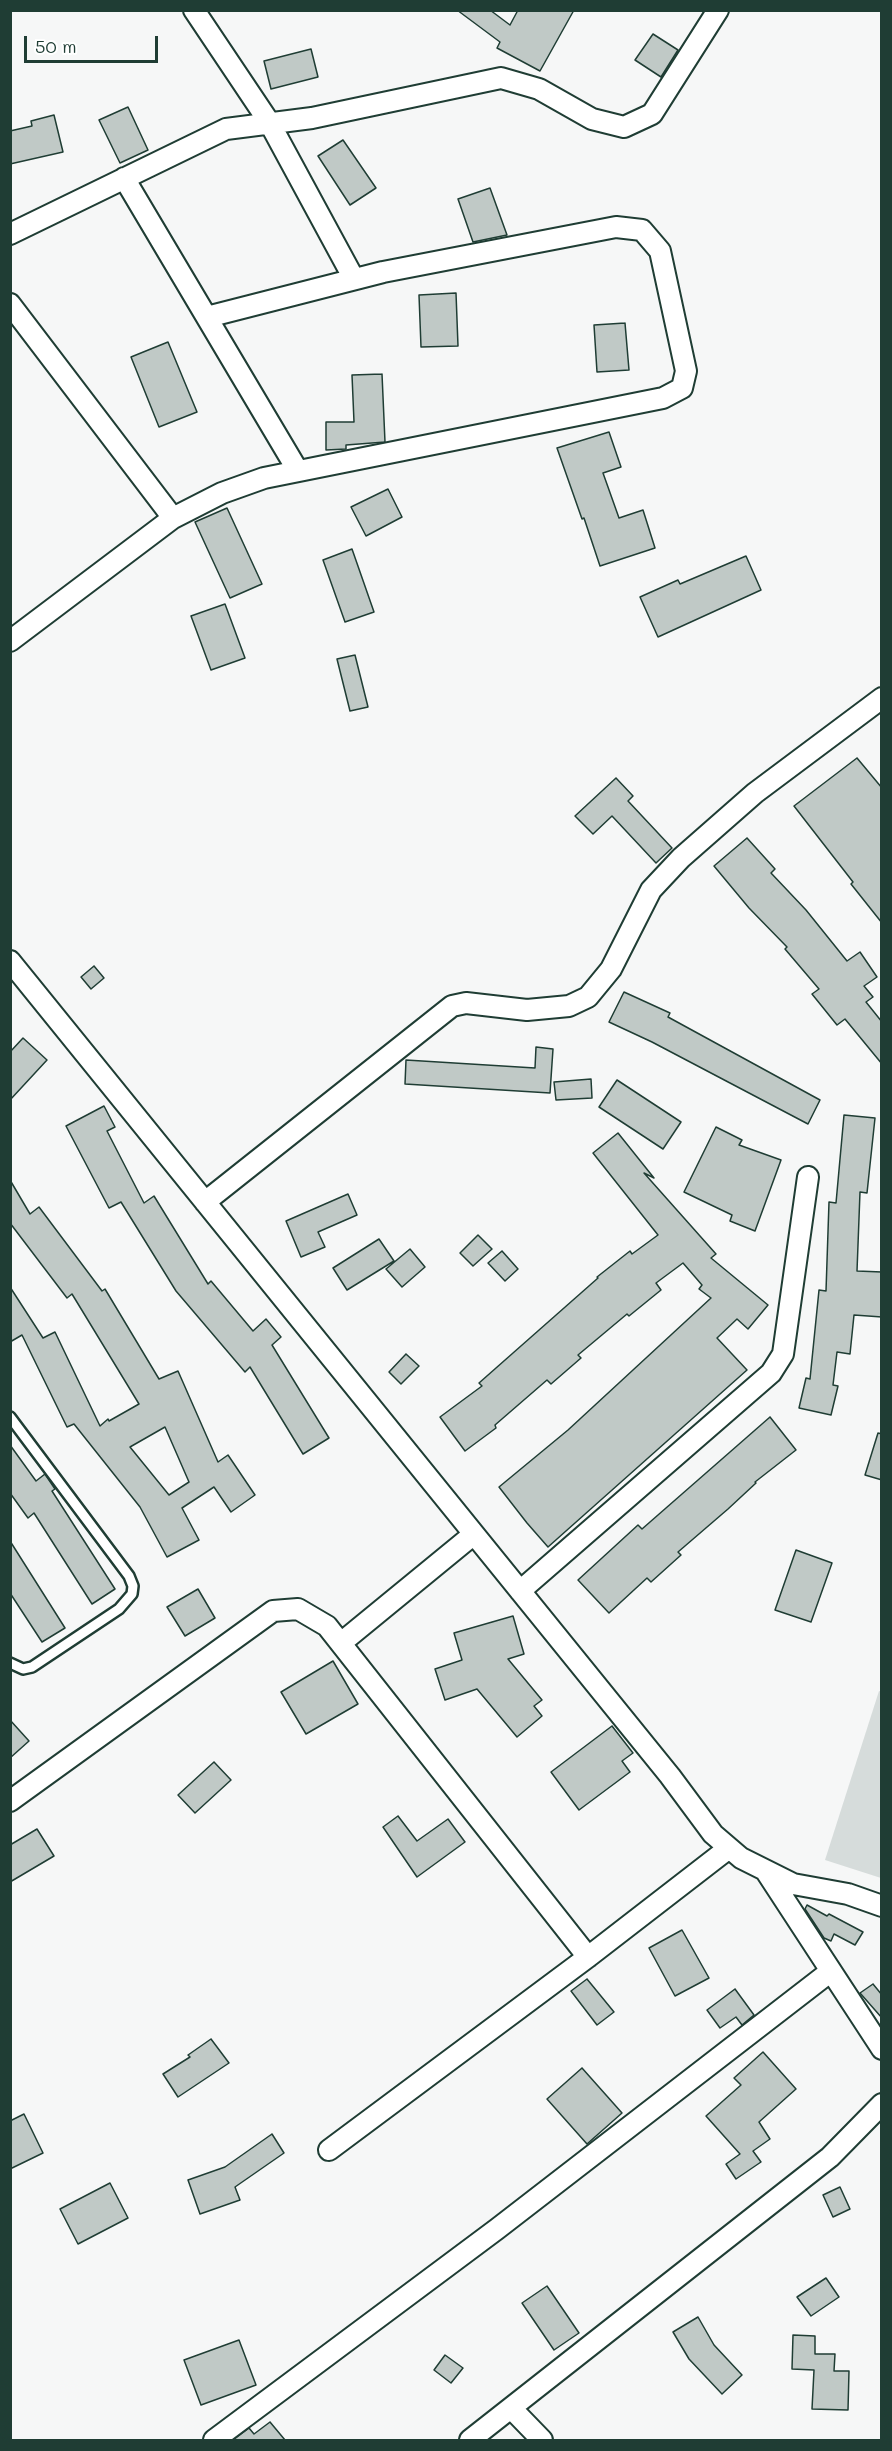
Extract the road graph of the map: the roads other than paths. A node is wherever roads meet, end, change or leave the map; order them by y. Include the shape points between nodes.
1 (194, 10) edge
2 (718, 10) edge
3 (269, 122) junction
4 (124, 178) junction
5 (10, 234) edge
6 (354, 279) junction
7 (10, 304) edge
8 (207, 317) junction
9 (298, 471) junction
10 (174, 518) junction
11 (10, 641) edge
12 (882, 698) edge
13 (10, 961) edge
14 (808, 1177) dead end
15 (205, 1202) junction
16 (10, 1417) edge
17 (474, 1534) junction
18 (520, 1591) junction
19 (341, 1643) junction
20 (10, 1663) edge
21 (10, 1801) edge
22 (729, 1848) junction
23 (767, 1873) junction
24 (882, 1906) edge
25 (588, 1957) junction
26 (831, 1971) junction
27 (882, 2049) edge
28 (882, 2104) edge
29 (329, 2150) dead end
30 (511, 2408) junction
31 (214, 2440) edge
32 (470, 2440) edge
33 (542, 2440) edge

1 - 3 street
2 - 3 street via 652,114 624,127 592,120 539,89 501,78 312,118
3 - 4 street via 226,129
3 - 6 street
4 - 5 street
4 - 8 street
6 - 8 street
6 - 9 street via 616,227 642,230 660,251 686,371 682,388 663,398
7 - 10 street
8 - 9 street
9 - 10 street via 222,493
10 - 11 street
12 - 15 street via 755,793 681,858 651,890 611,969 588,997 569,1006 526,1010 466,1003 452,1006
13 - 15 street
14 - 18 street via 783,1354 771,1373
15 - 17 street
16 - 20 lane via 133,1586 132,1594 119,1609 32,1667 23,1669
17 - 18 street
17 - 19 street
18 - 22 street via 713,1834
19 - 21 street via 327,1626 298,1609 273,1611
19 - 25 street
22 - 23 street
22 - 25 street
23 - 24 street via 793,1884 848,1894
23 - 26 street
25 - 29 street
26 - 27 street
26 - 31 street via 497,2229
28 - 30 street via 830,2157
30 - 32 street
30 - 33 street

